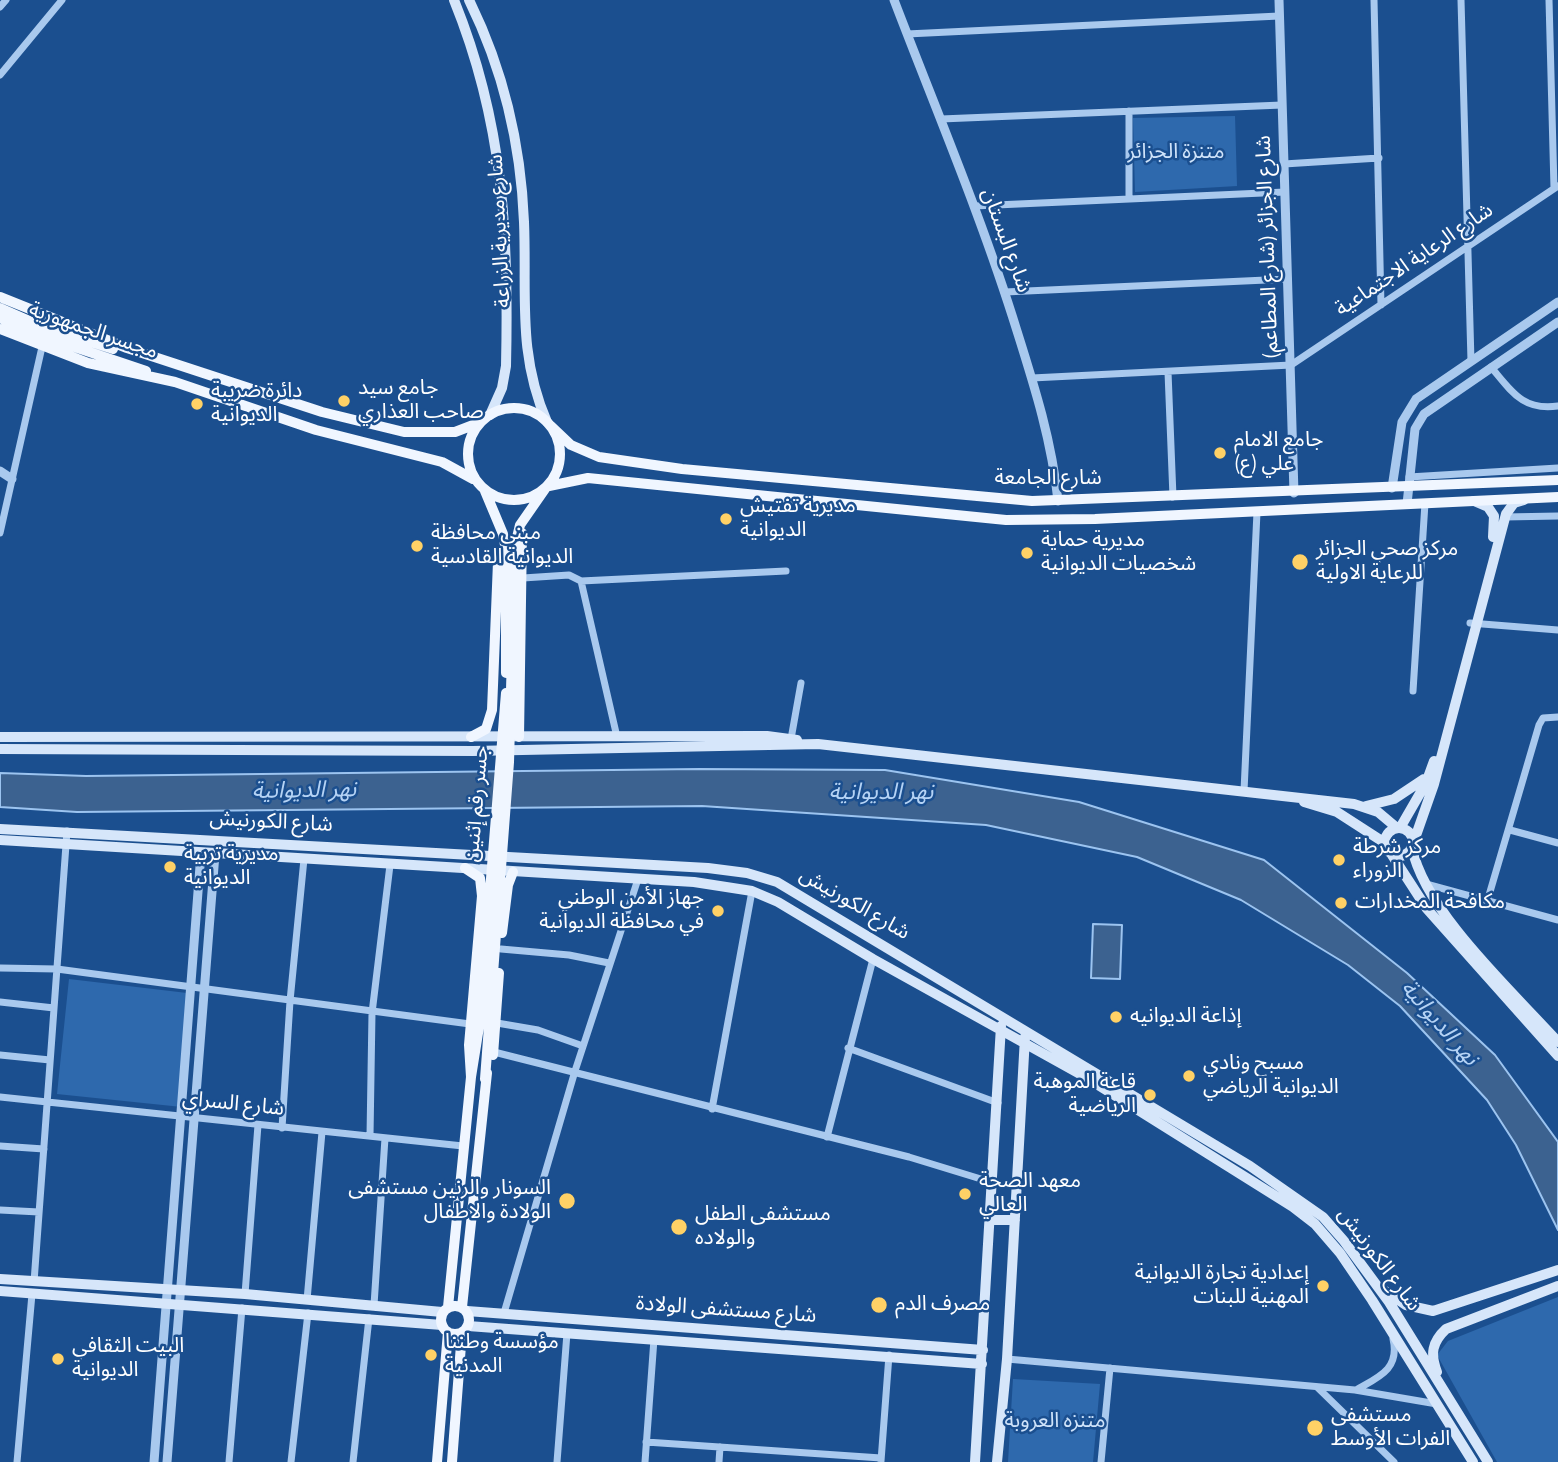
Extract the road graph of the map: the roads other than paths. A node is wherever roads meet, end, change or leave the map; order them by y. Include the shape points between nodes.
1 (6, 0) edge
2 (62, 0) edge
3 (454, 0) edge
4 (469, 0) edge
5 (894, 0) edge
6 (1279, 0) edge
7 (1374, 0) edge
8 (1461, 0) edge
9 (1549, 0) edge
10 (0, 7) edge
11 (1279, 16) junction
12 (907, 34) junction
13 (0, 74) edge
14 (1282, 105) junction
15 (1129, 111) junction
16 (941, 119) junction
17 (1379, 158) junction
18 (1284, 164) junction
19 (1556, 187) edge
20 (1285, 192) junction
21 (1129, 198) junction
22 (974, 206) junction
23 (1469, 247) junction
24 (1288, 279) junction
25 (1005, 292) junction
26 (0, 297) edge
27 (1558, 302) edge
28 (1381, 305) junction
29 (0, 308) edge
30 (0, 318) edge
31 (1558, 322) edge
32 (0, 329) edge
33 (1492, 346) junction
34 (42, 347) junction
35 (97, 349) junction
36 (1502, 360) junction
37 (164, 361) junction
38 (1471, 361) junction
39 (1291, 365) junction
40 (1491, 367) junction
41 (1168, 372) junction
42 (1032, 379) junction
43 (175, 382) junction
44 (1421, 395) junction
45 (1558, 406) edge
46 (1431, 407) junction
47 (485, 418) junction
48 (549, 424) junction
49 (1558, 468) edge
50 (0, 471) edge
51 (12, 479) junction
52 (473, 479) junction
53 (1558, 480) edge
54 (1409, 482) junction
55 (1439, 486) junction
56 (547, 487) junction
57 (1392, 488) junction
58 (485, 491) junction
59 (1294, 493) junction
60 (1173, 497) junction
61 (1558, 497) edge
62 (1533, 498) junction
63 (1096, 499) junction
64 (1009, 500) junction
65 (1474, 500) junction
66 (1058, 501) junction
67 (1431, 503) junction
68 (1407, 504) junction
69 (1257, 512) junction
70 (1558, 516) edge
71 (497, 517) junction
72 (1505, 517) junction
73 (1095, 519) junction
74 (1006, 520) junction
75 (0, 531) edge
76 (786, 571) dead end
77 (514, 581) junction
78 (581, 581) junction
79 (1473, 623) junction
80 (1558, 630) edge
81 (802, 683) dead end
82 (1413, 691) dead end
83 (1558, 717) edge
84 (0, 737) edge
85 (471, 737) junction
86 (519, 737) junction
87 (617, 737) junction
88 (791, 739) junction
89 (818, 744) junction
90 (0, 749) edge
91 (473, 751) junction
92 (518, 751) junction
93 (1430, 774) junction
94 (1244, 791) junction
95 (1280, 795) junction
96 (1363, 806) junction
97 (1399, 828) junction
98 (0, 829) edge
99 (1510, 830) junction
100 (67, 831) junction
101 (84, 832) junction
102 (0, 840) edge
103 (251, 841) junction
104 (1385, 843) junction
105 (1558, 843) edge
106 (67, 844) junction
107 (84, 845) junction
108 (1412, 846) junction
109 (201, 853) junction
110 (215, 854) junction
111 (1392, 855) junction
112 (248, 856) junction
113 (304, 859) junction
114 (390, 865) junction
115 (465, 868) junction
116 (717, 869) junction
117 (513, 873) junction
118 (638, 879) junction
119 (777, 882) junction
120 (1422, 883) junction
121 (712, 884) junction
122 (752, 891) junction
123 (768, 897) junction
124 (1487, 902) junction
125 (1558, 920) edge
126 (500, 949) junction
127 (873, 959) junction
128 (910, 960) junction
129 (610, 962) junction
130 (0, 968) edge
131 (57, 969) junction
132 (903, 976) junction
133 (189, 986) junction
134 (206, 988) junction
135 (290, 1001) junction
136 (0, 1002) edge
137 (54, 1008) junction
138 (372, 1013) junction
139 (1002, 1015) junction
140 (484, 1024) junction
141 (1001, 1029) junction
142 (1026, 1030) junction
143 (1025, 1042) junction
144 (1558, 1042) edge
145 (583, 1046) junction
146 (848, 1048) junction
147 (494, 1052) junction
148 (0, 1055) edge
149 (1558, 1056) edge
150 (50, 1060) junction
151 (575, 1071) junction
152 (485, 1079) junction
153 (0, 1097) edge
154 (49, 1102) junction
155 (999, 1104) junction
156 (712, 1109) junction
157 (181, 1117) junction
158 (193, 1118) junction
159 (258, 1125) junction
160 (282, 1128) junction
161 (322, 1132) junction
162 (370, 1136) junction
163 (827, 1137) junction
164 (385, 1138) junction
165 (0, 1146) edge
166 (463, 1146) junction
167 (44, 1149) junction
168 (994, 1183) junction
169 (0, 1210) edge
170 (39, 1212) junction
171 (991, 1220) junction
172 (1015, 1220) junction
173 (1558, 1270) edge
174 (0, 1279) edge
175 (34, 1282) junction
176 (1375, 1282) junction
177 (1554, 1288) edge
178 (168, 1289) junction
179 (180, 1290) junction
180 (0, 1291) edge
181 (32, 1294) junction
182 (245, 1294) junction
183 (307, 1300) junction
184 (168, 1304) junction
185 (179, 1304) junction
186 (374, 1305) junction
187 (242, 1308) junction
188 (464, 1309) junction
189 (445, 1310) junction
190 (504, 1313) junction
191 (308, 1314) junction
192 (369, 1318) junction
193 (445, 1328) junction
194 (465, 1329) junction
195 (743, 1331) junction
196 (1392, 1332) junction
197 (568, 1333) junction
198 (654, 1339) junction
199 (741, 1345) junction
200 (983, 1350) junction
201 (889, 1355) junction
202 (1007, 1359) junction
203 (982, 1364) junction
204 (1110, 1368) junction
205 (1442, 1386) junction
206 (1316, 1387) junction
207 (1355, 1390) junction
208 (1437, 1404) junction
209 (646, 1442) junction
210 (720, 1447) junction
211 (791, 1452) junction
212 (881, 1460) edge
213 (17, 1462) edge
214 (154, 1462) edge
215 (167, 1462) edge
216 (229, 1462) edge
217 (291, 1462) edge
218 (353, 1462) edge
219 (437, 1462) edge
220 (452, 1462) edge
221 (557, 1462) edge
222 (645, 1462) edge
223 (719, 1462) edge
224 (790, 1462) edge
225 (975, 1462) edge
226 (997, 1462) edge
227 (1101, 1462) edge
228 (1394, 1462) edge
229 (1473, 1462) edge
230 (1487, 1462) edge

1 - 10 street
2 - 13 street
3 - 47 main road, شارع مديرية الزراعة via 490,112 506,223 506,366 502,388
4 - 48 main road, شارع مديرية الزراعة via 496,64 517,155 524,220 526,354 536,398
5 - 12 street, شارع البستان
6 - 11 street, شارع الجزائر (شارع المطاعم)
7 - 17 street
8 - 23 street
9 - 19 street
11 - 12 street
11 - 14 street, شارع الجزائر (شارع المطاعم)
12 - 16 street, شارع البستان
14 - 15 street
14 - 18 street, شارع الجزائر (شارع المطاعم)
15 - 16 street
15 - 21 street
16 - 22 street, شارع البستان
17 - 18 street
17 - 28 street
18 - 20 street, شارع الجزائر (شارع المطاعم)
19 - 23 street, شارع الرعاية الاجتماعية
20 - 21 street
20 - 24 street, شارع الجزائر (شارع المطاعم)
21 - 22 street
22 - 25 street, شارع البستان
23 - 28 street, شارع الرعاية الاجتماعية
23 - 38 street
24 - 25 street
24 - 39 street, شارع الجزائر (شارع المطاعم)
25 - 42 street, شارع البستان
26 - 37 main road
27 - 33 street
28 - 39 street, شارع الرعاية الاجتماعية
29 - 35 main road, مجسر الجمهورية
30 - 35 main road, مجسر الجمهورية via 30,332
31 - 36 street
32 - 34 main road
33 - 36 street
33 - 38 street
34 - 43 main road via 107,368
34 - 51 street
35 - 37 main road, مجسر الجمهورية
35 - 43 main road, مجسر الجمهورية
36 - 40 street
37 - 47 main road via 322,412 404,432 455,432
38 - 44 street
39 - 41 street
39 - 59 street, شارع الجزائر (شارع المطاعم)
40 - 45 street via 1528,405
40 - 46 street
41 - 42 street
41 - 60 street
42 - 66 street, شارع البستان via 1049,438
43 - 52 main road via 316,430 442,462
44 - 46 street
44 - 57 street via 1402,422
46 - 54 street via 1415,429
47 - 48 main road via 513,409
47 - 52 main road via 467,453
48 - 56 main road via 561,455
48 - 64 main road, شارع الجامعة via 571,445 599,457
49 - 54 street
50 - 51 street
51 - 75 street
52 - 58 main road
53 - 55 main road, شارع الجامعة
54 - 55 main road, شارع الجامعة
54 - 57 main road, شارع الجامعة
54 - 68 street
55 - 67 main road
56 - 58 main road via 513,499
56 - 74 main road, شارع الجامعة via 574,479 600,479
56 - 77 main road via 526,516 515,546
57 - 59 main road, شارع الجامعة
58 - 71 main road
59 - 60 main road, شارع الجامعة
60 - 63 main road, شارع الجامعة
61 - 62 main road, شارع الجامعة
62 - 65 main road, شارع الجامعة
62 - 72 main road via 1514,503
63 - 66 main road, شارع الجامعة
63 - 73 main road
64 - 66 main road, شارع الجامعة
64 - 74 main road
65 - 67 main road, شارع الجامعة
65 - 79 main road via 1490,510 1496,523
67 - 68 main road, شارع الجامعة
67 - 82 street
68 - 69 main road, شارع الجامعة
69 - 73 main road, شارع الجامعة
69 - 94 street
70 - 72 street
71 - 77 main road
71 - 85 main road via 498,618 492,710 486,729
72 - 79 main road
73 - 74 main road, شارع الجامعة
76 - 78 street
77 - 78 street via 569,575
77 - 86 main road
77 - 140 main road, جسر رقم إثنين
78 - 87 street
79 - 80 street
79 - 93 main road
79 - 108 main road via 1432,792
81 - 88 street
83 - 99 street via 1543,718 1539,725
84 - 85 main road
85 - 86 main road
85 - 91 main road
86 - 87 main road
86 - 92 main road
87 - 88 main road
88 - 89 main road
89 - 92 main road
89 - 94 main road
90 - 91 main road
91 - 92 main road
93 - 96 main road via 1402,796
93 - 97 main road
94 - 95 main road
95 - 96 main road
95 - 104 main road via 1337,812
96 - 97 main road
97 - 104 main road via 1387,835
97 - 108 main road via 1411,835
98 - 100 main road, شارع الكورنيش
99 - 105 street
99 - 124 street
100 - 101 main road, شارع الكورنيش
100 - 106 street
101 - 103 main road, شارع الكورنيش
101 - 107 main road via 77,839
102 - 106 main road, شارع الكورنيش
103 - 112 main road
103 - 116 main road, شارع الكورنيش
104 - 111 main road
106 - 107 main road, شارع الكورنيش
106 - 131 street
107 - 109 main road, شارع الكورنيش
108 - 111 main road via 1401,856
108 - 120 main road
109 - 110 main road, شارع الكورنيش
109 - 133 street
110 - 112 main road, شارع الكورنيش
110 - 134 street
111 - 149 main road via 1427,909
112 - 113 main road, شارع الكورنيش
113 - 114 main road, شارع الكورنيش
113 - 135 street
114 - 115 main road, شارع الكورنيش
114 - 138 street
115 - 117 main road, شارع الكورنيش
115 - 140 main road via 480,878 482,890
116 - 119 main road, شارع الكورنيش
116 - 121 main road
117 - 118 main road, شارع الكورنيش
117 - 126 main road
118 - 121 main road, شارع الكورنيش
118 - 129 street
119 - 123 main road
119 - 128 main road, شارع الكورنيش
120 - 124 street
120 - 144 main road via 1454,927
121 - 122 main road, شارع الكورنيش
122 - 123 main road, شارع الكورنيش
122 - 156 street
123 - 127 main road, شارع الكورنيش
124 - 125 street
126 - 129 street
126 - 140 main road
127 - 132 main road, شارع الكورنيش
127 - 146 street
128 - 132 main road
128 - 139 main road, شارع الكورنيش
129 - 145 street
130 - 131 street
131 - 133 street
131 - 137 street
132 - 141 main road, شارع الكورنيش
133 - 134 street
133 - 157 street
134 - 135 street
134 - 158 street
135 - 138 street
135 - 160 street
136 - 137 street
137 - 150 street
138 - 140 street
138 - 162 street
139 - 141 main road
139 - 142 main road, شارع الكورنيش
140 - 145 street via 538,1030
140 - 147 main road
140 - 152 main road
140 - 166 main road via 471,1077
141 - 143 main road, شارع الكورنيش
141 - 155 main road
142 - 143 main road
142 - 176 main road, شارع الكورنيش via 1304,1203 1323,1217
143 - 172 main road
143 - 196 main road, شارع الكورنيش via 1304,1215 1340,1253
145 - 151 street
146 - 155 street
146 - 163 street
147 - 151 street
147 - 152 main road
148 - 150 street
150 - 154 street
151 - 156 street
151 - 190 street
152 - 188 main road
153 - 154 street, شارع السراي
154 - 157 street, شارع السراي
154 - 167 street
155 - 168 main road
156 - 163 street
157 - 158 street, شارع السراي
157 - 178 street
158 - 159 street, شارع السراي
158 - 179 street
159 - 160 street, شارع السراي
159 - 182 street
160 - 161 street, شارع السراي
161 - 162 street, شارع السراي
161 - 183 street
162 - 164 street, شارع السراي
163 - 168 street
164 - 166 street, شارع السراي
164 - 186 street
165 - 167 street
166 - 189 main road
167 - 170 street
168 - 171 main road
169 - 170 street
170 - 175 street
171 - 172 main road
171 - 200 main road
172 - 202 main road
173 - 176 main road via 1433,1311 1406,1305
174 - 175 main road
175 - 178 main road
176 - 205 main road, شارع الكورنيش
177 - 205 main road via 1440,1335 1432,1352
178 - 179 main road
178 - 184 street
179 - 182 main road
179 - 185 street
180 - 181 main road
181 - 184 main road
181 - 213 street
182 - 183 main road
183 - 186 main road
184 - 185 main road
184 - 214 street
185 - 187 main road
185 - 215 street
186 - 189 main road
187 - 191 main road
187 - 216 street
188 - 189 main road
188 - 190 main road, شارع مستشفى الولادة
188 - 194 main road
189 - 193 main road
190 - 195 main road, شارع مستشفى الولادة
191 - 192 main road
191 - 217 street
192 - 193 main road
192 - 218 street
193 - 194 main road
193 - 219 main road
194 - 197 main road, شارع مستشفى الولادة
194 - 220 main road
195 - 199 main road
195 - 200 main road, شارع مستشفى الولادة
196 - 207 street via 1393,1364
196 - 208 main road, شارع الكورنيش
197 - 198 main road, شارع مستشفى الولادة
197 - 221 street
198 - 199 main road, شارع مستشفى الولادة
198 - 209 street
199 - 201 main road, شارع مستشفى الولادة
200 - 203 main road
201 - 203 main road, شارع مستشفى الولادة
201 - 212 street
202 - 204 street
202 - 226 main road
203 - 225 main road
204 - 206 street
204 - 227 street
205 - 230 main road, شارع الكورنيش
206 - 207 street
206 - 228 street
207 - 208 street
208 - 229 main road, شارع الكورنيش
209 - 210 street
209 - 222 street
210 - 211 street
210 - 223 street
211 - 212 street
211 - 224 street

